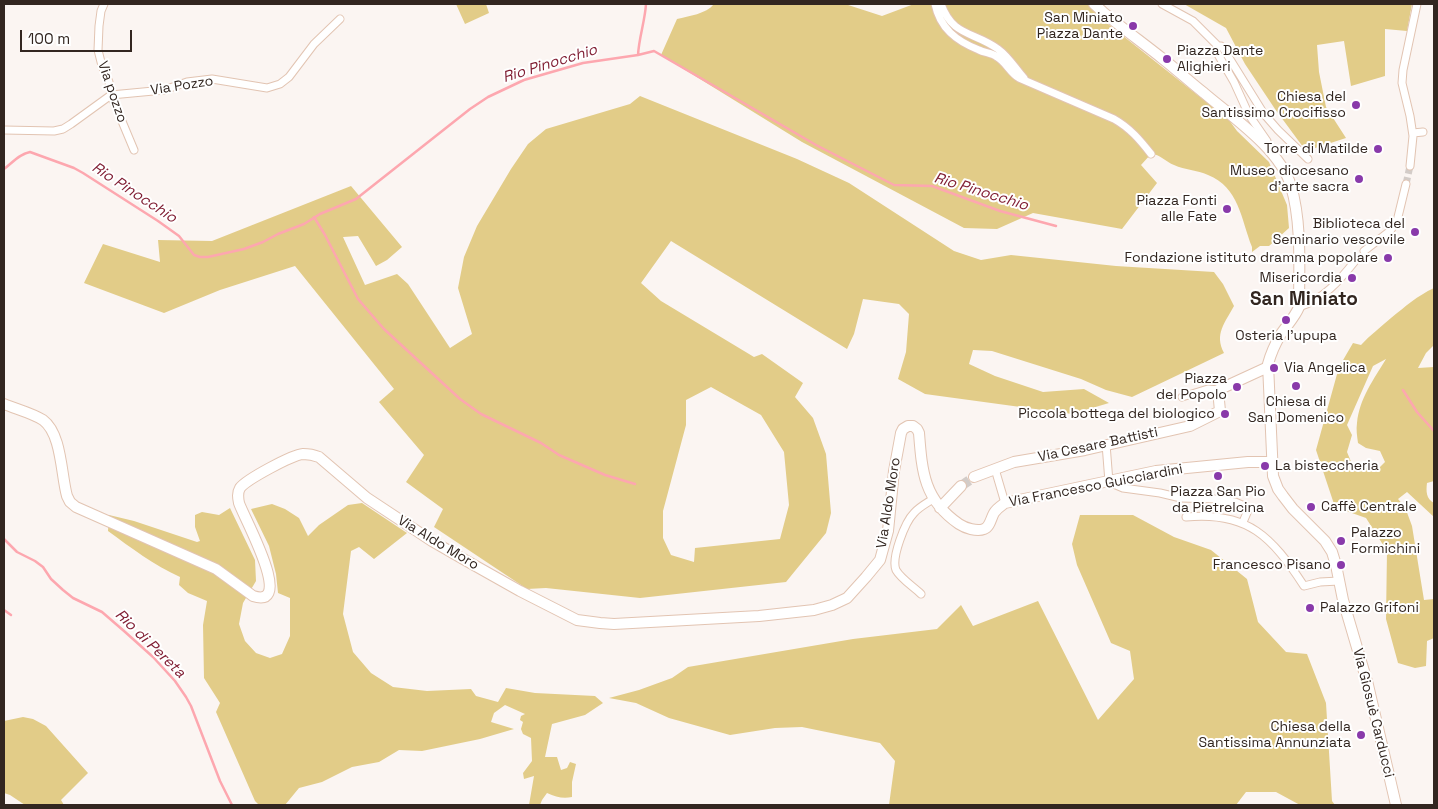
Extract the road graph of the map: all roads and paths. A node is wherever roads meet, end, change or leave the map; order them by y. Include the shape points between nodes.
1 (104, 4) edge
2 (935, 4) edge
3 (942, 4) edge
4 (1094, 4) edge
5 (1162, 4) edge
6 (1417, 4) edge
7 (340, 19) dead end
8 (1218, 46) junction
9 (1026, 81) junction
10 (111, 95) junction
11 (4, 130) edge
12 (1423, 132) dead end
13 (1413, 134) junction
14 (1266, 147) junction
15 (134, 150) dead end
16 (1151, 154) dead end
17 (1308, 159) dead end
18 (1410, 166) tunnel mouth
19 (1406, 184) tunnel mouth
20 (1364, 250) tunnel mouth
21 (1355, 261) tunnel mouth
22 (1299, 307) junction
23 (1268, 367) junction
24 (1218, 390) junction
25 (1182, 397) dead end
26 (4, 404) edge
27 (1106, 444) junction
28 (1272, 462) junction
29 (995, 469) junction
30 (974, 477) tunnel mouth
31 (1109, 482) junction
32 (962, 486) tunnel mouth
33 (933, 499) junction
34 (1005, 502) junction
35 (940, 508) junction
36 (1186, 517) dead end
37 (1243, 522) junction
38 (1339, 580) junction
39 (921, 594) dead end
40 (1396, 805) edge

1 - 10 street, Via pozzo via 98,50
2 - 9 street via 948,32 976,49 1000,58 1013,74
3 - 9 street via 952,24 997,48
4 - 14 main road
5 - 8 street via 1193,21
6 - 13 street via 1402,84
7 - 10 street, Via Pozzo via 280,84 267,88 212,79 187,82 164,90
8 - 14 street via 1216,51 1249,116 1268,141
8 - 17 street via 1226,51 1264,114
9 - 16 street via 1114,119 1127,127
10 - 11 street, Via Pozzo via 71,124 54,131
10 - 15 street, Via pozzo
12 - 13 street
13 - 18 street
14 - 22 main road via 1286,174 1298,213
19 - 20 street via 1397,221 1390,231
21 - 22 street via 1322,295
22 - 23 main road via 1270,355
23 - 24 main road
23 - 28 main road, Via Giosuè Carducci
24 - 25 street via 1208,389
24 - 27 main road, Via Cesare Battisti via 1220,411 1190,426
26 - 33 main road, Via Aldo Moro via 41,419 52,430 67,496 76,507 208,565 259,598 270,591 270,581 266,562 239,503 239,490 265,471 303,454 319,457 367,498 465,560 577,620 600,623 759,616 814,610 847,598 880,560 888,531 898,446 903,429 908,426 917,428 919,432 923,474
27 - 29 main road, Via Cesare Battisti via 1014,462
27 - 31 street
28 - 31 main road, Via Francesco Guicciardini via 1156,471
28 - 38 main road, Via Giosuè Carducci via 1272,476 1278,489 1325,541 1332,552
29 - 30 main road, Via Cesare Battisti
29 - 34 street
31 - 34 main road, Via Francesco Guicciardini
31 - 37 street via 1123,488 1182,498 1235,502 1249,508
32 - 35 main road
33 - 35 main road, Via Aldo Moro
33 - 39 street, Via Aldo Moro via 914,513 895,555 897,572
34 - 35 main road, Via Francesco Guicciardini via 994,512 988,527 979,530 963,527
36 - 37 street via 1217,516
37 - 38 street via 1270,541 1304,586
38 - 40 main road, Via Giosuè Carducci

